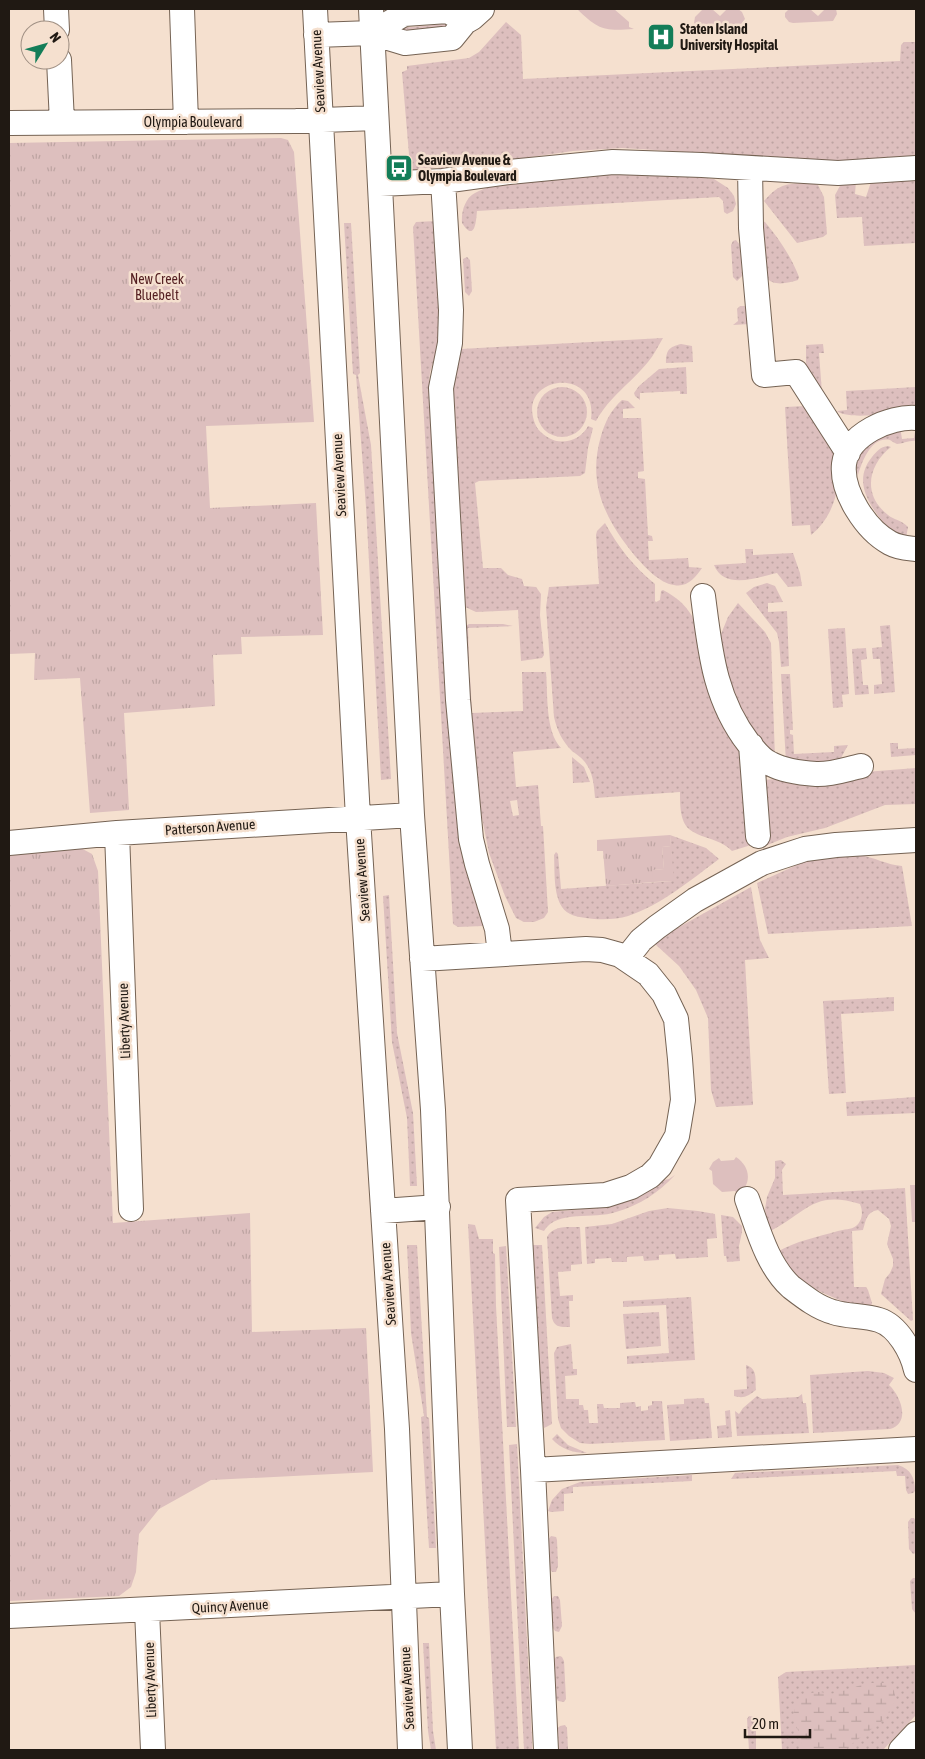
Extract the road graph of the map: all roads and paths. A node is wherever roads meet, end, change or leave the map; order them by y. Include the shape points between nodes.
1 (182, 9) edge
2 (315, 9) edge
3 (371, 9) edge
4 (473, 16) edge
5 (372, 33) junction
6 (316, 35) junction
7 (59, 70) edge
8 (376, 118) junction
9 (320, 121) junction
10 (62, 122) junction
11 (186, 122) junction
12 (9, 123) edge
13 (750, 168) junction
14 (916, 168) edge
15 (443, 181) junction
16 (380, 184) junction
17 (916, 418) edge
18 (848, 452) junction
19 (916, 549) edge
20 (703, 596) dead end
21 (751, 745) junction
22 (861, 766) dead end
23 (412, 815) junction
24 (358, 818) junction
25 (117, 833) junction
26 (758, 836) dead end
27 (916, 840) edge
28 (9, 843) edge
29 (500, 954) junction
30 (422, 959) junction
31 (626, 959) junction
32 (747, 1199) dead end
33 (438, 1207) junction
34 (130, 1209) dead end
35 (383, 1211) junction
36 (916, 1370) edge
37 (916, 1449) edge
38 (533, 1470) junction
39 (452, 1594) junction
40 (403, 1596) junction
41 (147, 1610) junction
42 (9, 1616) edge
43 (916, 1734) edge
44 (153, 1750) edge
45 (410, 1750) edge
46 (460, 1750) edge
47 (546, 1750) edge
48 (901, 1750) edge

1 - 11 street
2 - 6 street, Seaview Avenue
3 - 5 street
4 - 5 street via 448,11 404,14
5 - 6 street
5 - 8 street
6 - 9 street, Seaview Avenue
7 - 10 street
8 - 9 street, Olympia Boulevard
8 - 16 street
9 - 11 street, Olympia Boulevard
9 - 24 street, Seaview Avenue
10 - 11 street, Olympia Boulevard
10 - 12 street, Olympia Boulevard
13 - 14 street via 838,173
13 - 15 street via 613,162
13 - 18 street via 751,228 764,374 796,372
15 - 16 street
15 - 29 street via 452,310 441,388 458,700 471,839 497,929
16 - 23 street
17 - 18 street via 882,423 868,431
18 - 19 street via 844,472 853,502 864,520 891,544
20 - 21 street via 710,653 721,695
21 - 22 street via 760,757 788,770 818,774
21 - 26 street
23 - 24 street, Patterson Avenue
23 - 30 street
24 - 25 street, Patterson Avenue
24 - 35 street, Seaview Avenue
25 - 28 street, Patterson Avenue
25 - 34 street, Liberty Avenue
27 - 31 street via 836,844 762,863 695,900 657,926 640,940
29 - 30 street
29 - 31 street via 586,949 602,950
30 - 33 street
31 - 38 street via 648,974 664,994 676,1019 683,1100 677,1136 660,1166 631,1187 606,1194 518,1200
32 - 36 street via 772,1261 790,1286 819,1307 834,1313 881,1321 893,1329 906,1346
33 - 35 street
33 - 39 street
35 - 40 street, Seaview Avenue via 397,1429
37 - 38 street
38 - 47 street
39 - 40 street, Quincy Avenue
39 - 46 street
40 - 41 street, Quincy Avenue
40 - 45 street, Seaview Avenue
41 - 42 street, Quincy Avenue
41 - 44 street, Liberty Avenue
43 - 48 street

